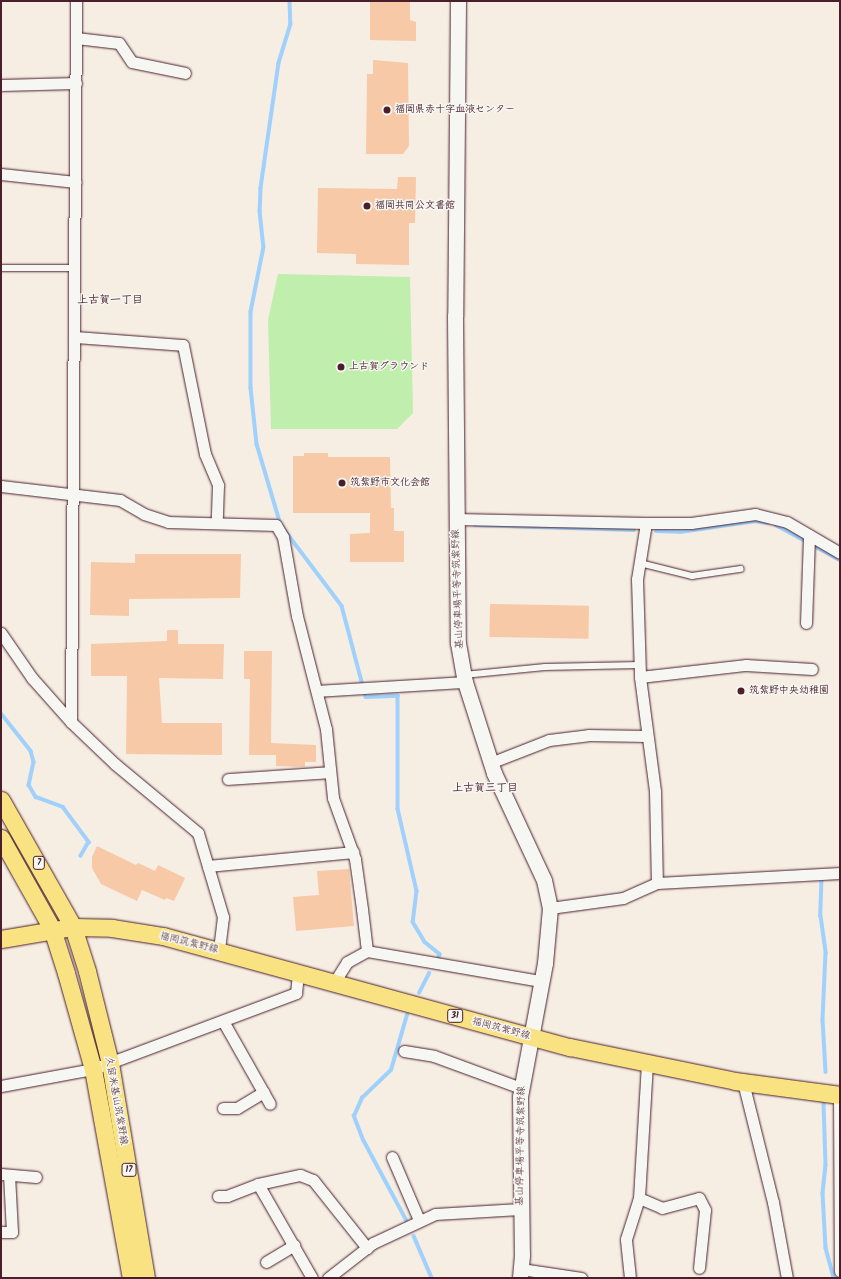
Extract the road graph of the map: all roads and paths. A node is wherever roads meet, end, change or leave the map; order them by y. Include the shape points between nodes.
1 (76, 1) edge
2 (458, 1) edge
3 (76, 38) junction
4 (185, 73) dead end
5 (76, 83) junction
6 (1, 85) edge
7 (1, 174) edge
8 (76, 182) junction
9 (1, 268) edge
10 (75, 268) junction
11 (74, 337) junction
12 (1, 486) edge
13 (73, 497) junction
14 (456, 519) junction
15 (217, 522) junction
16 (646, 524) junction
17 (809, 535) junction
18 (840, 553) edge
19 (640, 563) junction
20 (740, 570) dead end
21 (806, 623) dead end
22 (1, 633) edge
23 (639, 665) junction
24 (812, 669) dead end
25 (640, 677) junction
26 (464, 679) junction
27 (317, 691) junction
28 (71, 722) junction
29 (646, 736) junction
30 (490, 763) junction
31 (330, 772) junction
32 (228, 780) dead end
33 (1, 800) edge
34 (1, 838) edge
35 (353, 852) junction
36 (208, 866) junction
37 (840, 873) edge
38 (657, 883) junction
39 (550, 908) junction
40 (73, 927) junction
41 (52, 929) junction
42 (1, 939) edge
43 (219, 950) junction
44 (367, 951) junction
45 (298, 974) junction
46 (541, 981) junction
47 (334, 983) junction
48 (222, 1021) junction
49 (531, 1037) junction
50 (404, 1051) dead end
51 (110, 1063) junction
52 (647, 1065) junction
53 (93, 1068) junction
54 (744, 1082) junction
55 (1, 1086) edge
56 (521, 1088) junction
57 (264, 1092) junction
58 (840, 1095) edge
59 (270, 1104) dead end
60 (223, 1108) dead end
61 (392, 1157) dead end
62 (5, 1175) edge
63 (36, 1177) dead end
64 (258, 1184) junction
65 (218, 1196) dead end
66 (639, 1198) junction
67 (520, 1209) junction
68 (419, 1220) junction
69 (1, 1232) edge
70 (294, 1245) junction
71 (367, 1248) junction
72 (266, 1262) dead end
73 (699, 1268) dead end
74 (840, 1271) edge
75 (520, 1273) edge
76 (131, 1278) edge
77 (146, 1278) edge
78 (312, 1278) edge
79 (328, 1278) edge
80 (581, 1278) edge
81 (630, 1278) edge
82 (787, 1278) edge

1 - 3 street
2 - 14 main road, 基山停車場平等寺筑紫野線
3 - 4 street via 120,42 132,62
3 - 5 street
5 - 6 street
5 - 8 street
7 - 8 street
8 - 10 street
9 - 10 lane
10 - 11 street
11 - 13 street
11 - 15 street via 183,346 205,454 218,485
12 - 13 street
13 - 15 street via 120,500 144,514 168,522
13 - 28 street
14 - 16 street
14 - 26 main road, 基山停車場平等寺筑紫野線 via 458,636
15 - 27 street via 276,525 283,537 298,616
16 - 17 street via 691,522 755,514 787,522
16 - 19 street
17 - 18 street
17 - 21 street
19 - 20 lane via 692,576
19 - 23 street via 637,579
22 - 28 street via 32,678
23 - 25 street
23 - 26 lane via 545,667
24 - 25 street via 746,665
25 - 29 street
26 - 27 street
26 - 30 main road, 基山停車場平等寺筑紫野線
27 - 31 street via 326,729
28 - 36 street via 114,764 198,833
29 - 30 street via 588,735 549,740
29 - 38 street via 655,791
30 - 39 main road, 基山停車場平等寺筑紫野線 via 544,880
31 - 32 street
31 - 35 street via 333,798
33 - 40 main road, 7
34 - 41 main road, 7
35 - 36 street
35 - 44 street
36 - 43 street via 223,917
37 - 38 street
38 - 39 street via 623,898
39 - 46 main road, 基山停車場平等寺筑紫野線
40 - 41 main road, 福岡筑紫野線
40 - 43 main road, 福岡筑紫野線 / 31 via 112,928 163,936
40 - 51 main road, 久留米基山筑紫野線 / 17
41 - 42 main road, 福岡筑紫野線
41 - 53 main road, 久留米基山筑紫野線 / 17
43 - 45 main road, 福岡筑紫野線 / 31
44 - 46 street
44 - 47 street via 347,962
45 - 47 main road, 福岡筑紫野線 / 31
45 - 48 street via 296,993
46 - 49 main road, 基山停車場平等寺筑紫野線
47 - 49 main road, 福岡筑紫野線 / 31
48 - 51 street
48 - 57 street
49 - 52 main road, 福岡筑紫野線 / 31
49 - 56 main road, 基山停車場平等寺筑紫野線
50 - 56 street via 434,1056
51 - 53 street
51 - 77 main road, 久留米基山筑紫野線 / 17
52 - 54 main road, 福岡筑紫野線 / 31
52 - 66 street
53 - 55 street
53 - 76 main road, 久留米基山筑紫野線 / 17
54 - 58 main road, 福岡筑紫野線 / 31
54 - 82 street via 773,1202
56 - 67 main road, 基山停車場平等寺筑紫野線
57 - 59 street
57 - 60 street via 237,1108
58 - 74 street
61 - 68 street
62 - 63 street
62 - 69 street via 12,1232
64 - 65 street via 228,1196
64 - 70 street
64 - 71 street via 300,1175 313,1180
66 - 73 street via 662,1208 699,1198 705,1210
66 - 81 street via 626,1240
67 - 68 street via 460,1211 435,1214
67 - 75 main road, 基山停車場平等寺筑紫野線
68 - 71 street
70 - 72 street
70 - 78 street
71 - 79 street
75 - 80 street

